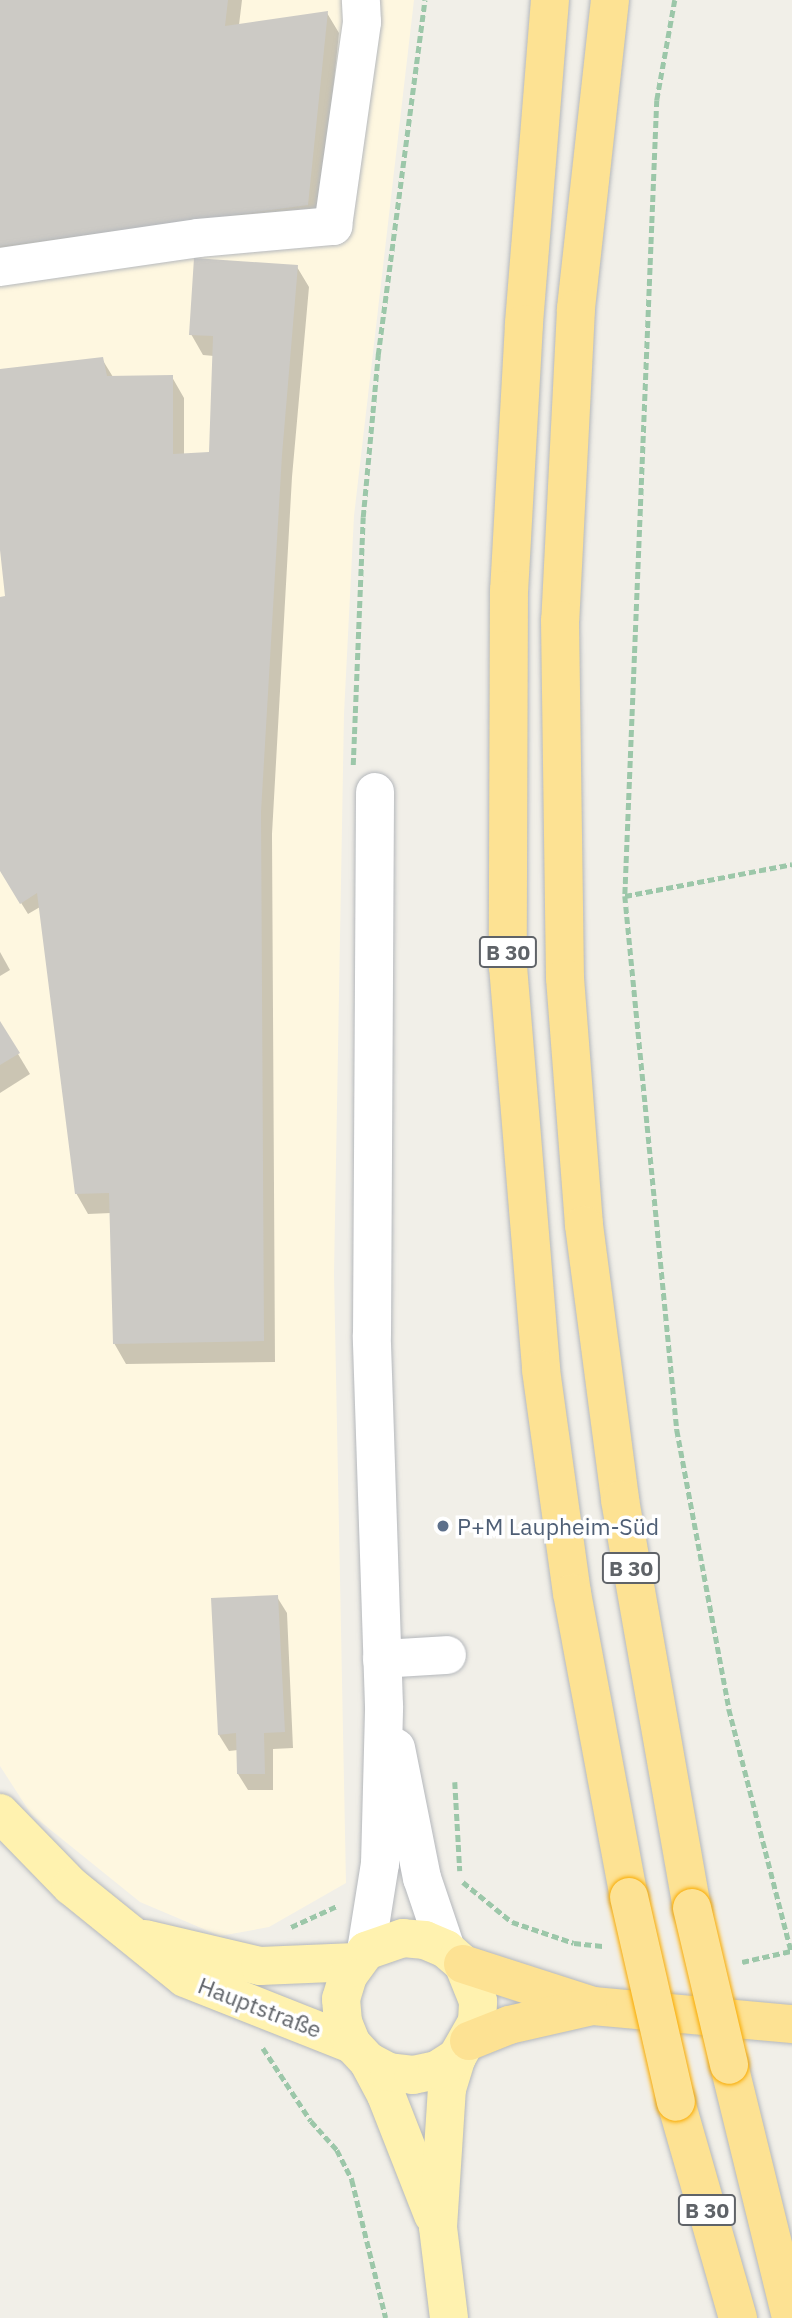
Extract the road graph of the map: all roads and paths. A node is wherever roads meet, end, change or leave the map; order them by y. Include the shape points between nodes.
1 (360, 0) edge
2 (550, 0) edge
3 (610, 0) edge
4 (675, 0) edge
5 (0, 267) edge
6 (374, 792) dead end
7 (792, 863) edge
8 (625, 896) junction
9 (447, 1655) dead end
10 (382, 1659) junction
11 (384, 1706) junction
12 (455, 1782) dead end
13 (0, 1814) edge
14 (140, 1937) junction
15 (614, 1947) dead end
16 (792, 1951) edge
17 (361, 1956) junction
18 (455, 1956) junction
19 (735, 1961) dead end
20 (593, 2006) junction
21 (256, 2007) junction
22 (792, 2024) edge
23 (463, 2049) junction
24 (360, 2053) junction
25 (755, 2178) junction
26 (438, 2227) junction
27 (792, 2266) edge
28 (386, 2318) edge
29 (449, 2318) edge
30 (738, 2318) edge
31 (791, 2318) edge

1 - 5 street via 362,22 333,226 198,239
2 - 30 highway, B 30, bridge via 523,324 509,590 508,966 541,1370 572,1593 629,1897 676,2102
3 - 25 highway, B 30, bridge via 576,309 560,620 565,978 584,1225 620,1500 692,1908
4 - 8 path via 657,100
6 - 10 street via 372,1335
7 - 8 path
8 - 16 path via 677,1430 729,1709
9 - 10 street
10 - 11 street
11 - 17 street via 380,1864
11 - 18 street via 406,1783 422,1878
12 - 15 path via 461,1881 512,1922 574,1943
13 - 14 main road, Hauptstraße via 71,1885
14 - 17 main road, Hauptstraße via 260,1966
14 - 21 main road, Hauptstraße via 185,1978
16 - 19 path via 749,1963
17 - 18 main road via 403,1938 425,1940
17 - 24 main road via 341,1999 343,2022
18 - 20 highway
18 - 23 main road via 478,2001
20 - 22 highway
20 - 23 highway via 509,2025
21 - 24 main road, Hauptstraße via 305,2022
21 - 28 path via 264,2053 337,2150 352,2180
23 - 24 main road via 437,2070 413,2075 389,2072
23 - 26 main road via 447,2089
24 - 26 main road via 386,2095
25 - 27 highway, B 30
25 - 31 highway, B 30
26 - 29 main road

